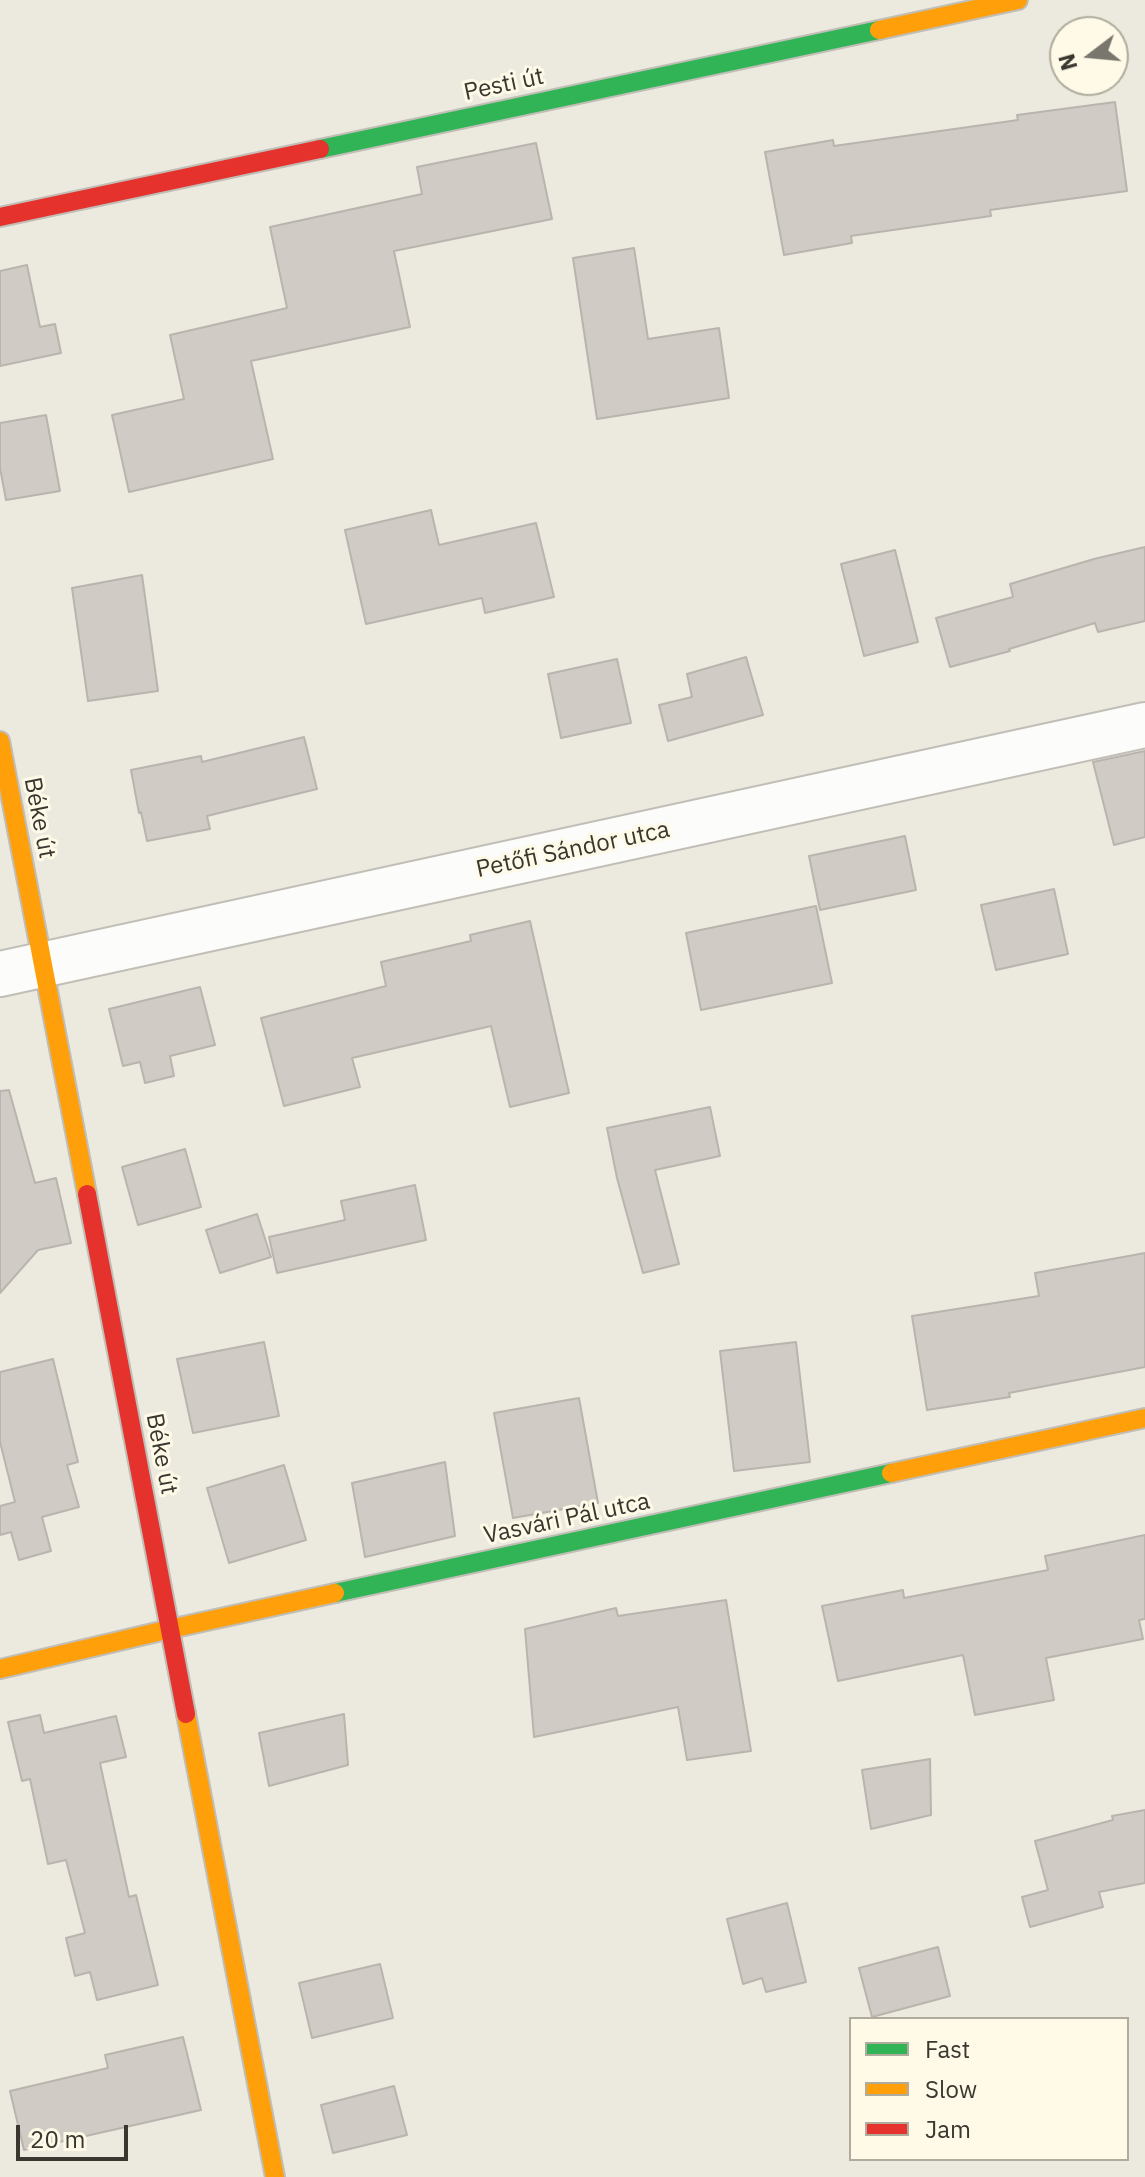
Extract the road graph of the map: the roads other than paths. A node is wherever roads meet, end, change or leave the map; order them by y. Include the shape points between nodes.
1 (1018, 0) edge
2 (0, 217) edge
3 (1145, 725) edge
4 (0, 741) edge
5 (43, 965) junction
6 (0, 974) edge
7 (1145, 1418) edge
8 (170, 1629) junction
9 (0, 1669) edge
10 (275, 2177) edge

1 - 2 street, Pesti út
3 - 5 street, Petőfi Sándor utca
4 - 5 street, Béke út
5 - 6 street, Petőfi Sándor utca
5 - 8 street, Béke út
7 - 8 street, Vasvári Pál utca
8 - 9 street, Vasvári Pál utca
8 - 10 street, Béke út

